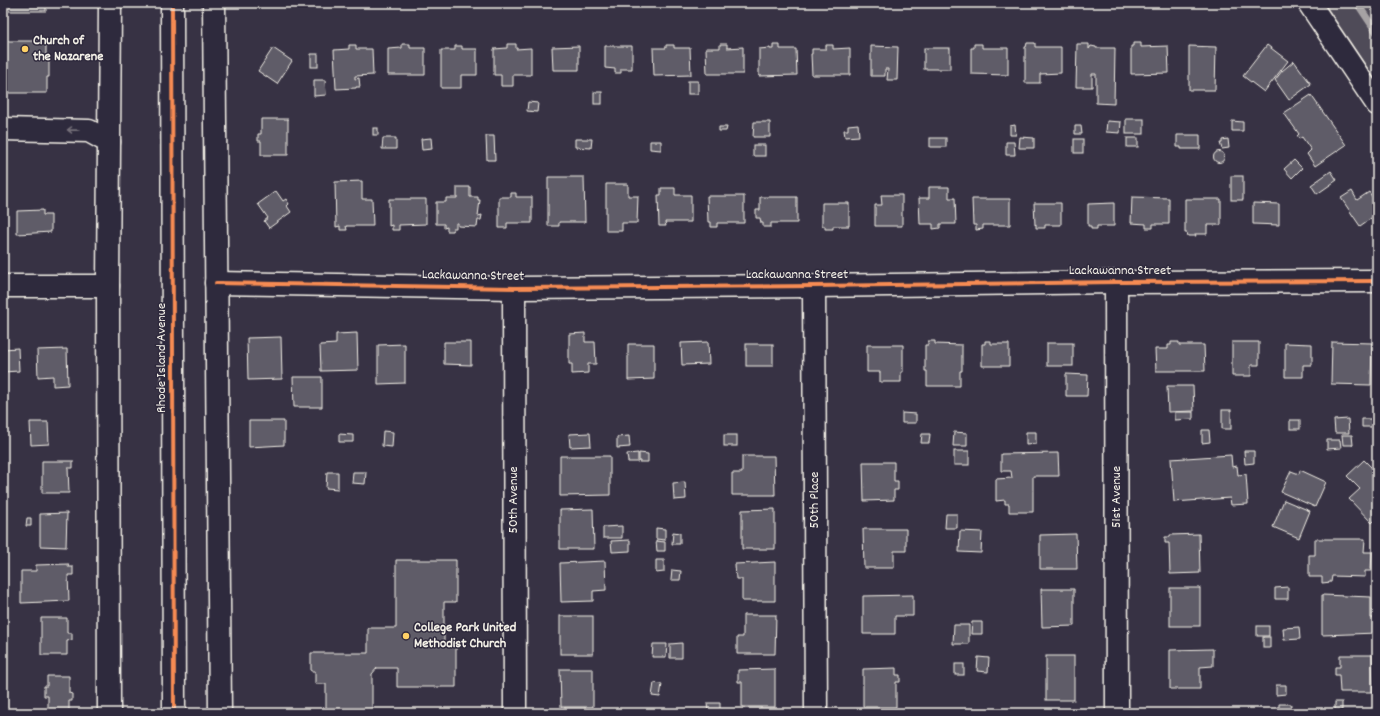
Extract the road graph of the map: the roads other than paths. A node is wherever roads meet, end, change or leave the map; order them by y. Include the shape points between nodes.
1 (110, 3) edge
2 (172, 3) edge
3 (214, 3) edge
4 (1309, 3) edge
5 (1377, 104) edge
6 (3, 129) edge
7 (109, 142) junction
8 (1377, 281) edge
9 (1116, 282) junction
10 (216, 283) junction
11 (3, 286) edge
12 (108, 286) junction
13 (814, 286) junction
14 (514, 288) junction
15 (108, 713) edge
16 (174, 713) edge
17 (220, 713) edge
18 (515, 713) edge
19 (816, 713) edge
20 (1117, 713) edge

1 - 7 street
2 - 16 street, Rhode Island Avenue
3 - 10 street
4 - 5 street
7 -> 6 street via 89,131
7 - 12 street
8 - 9 street, Lackawanna Street
9 - 13 street, Lackawanna Street
9 - 20 street, 51st Avenue
10 - 14 street, Lackawanna Street
10 - 17 street
11 - 12 street
12 - 15 street
13 - 14 street, Lackawanna Street
13 - 19 street, 50th Place
14 - 18 street, 50th Avenue

